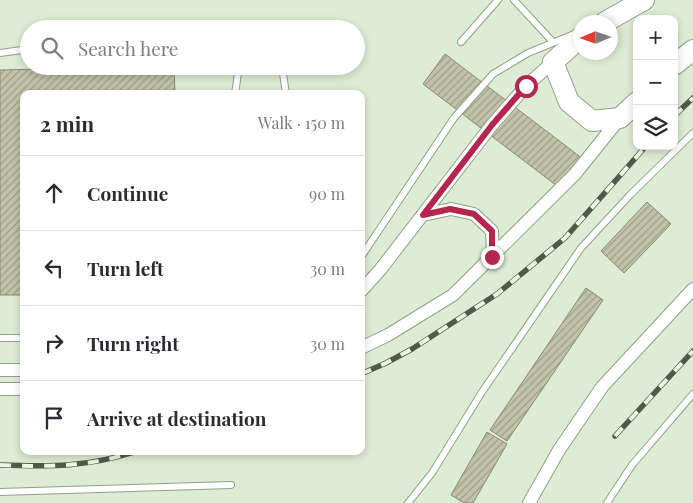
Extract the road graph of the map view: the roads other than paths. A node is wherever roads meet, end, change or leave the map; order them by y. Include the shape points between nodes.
1 (498, 0) edge
2 (514, 0) edge
3 (644, 0) edge
4 (617, 15) edge
5 (573, 35) edge
6 (461, 42) dead end
7 (554, 42) junction
8 (573, 44) edge
9 (20, 50) edge
10 (693, 50) edge
11 (0, 53) edge
12 (553, 62) junction
13 (678, 62) edge
14 (238, 75) edge
15 (283, 75) edge
16 (236, 90) edge
17 (285, 90) edge
18 (634, 105) edge
19 (620, 118) junction
20 (693, 133) edge
21 (423, 215) junction
22 (365, 251) edge
23 (492, 257) junction
24 (365, 287) edge
25 (693, 289) edge
26 (0, 338) edge
27 (20, 338) edge
28 (365, 346) edge
29 (0, 370) edge
30 (20, 370) edge
31 (0, 389) edge
32 (20, 390) edge
33 (693, 394) edge
34 (231, 485) dead end
35 (0, 492) edge
36 (408, 503) edge
37 (529, 503) edge
38 (607, 503) edge

1 - 6 lane
2 - 7 lane
3 - 4 main road
5 - 7 lane
7 - 22 lane via 493,74 454,118
8 - 12 main road
9 - 11 lane
10 - 13 main road
12 - 19 main road via 569,102 592,121
12 - 21 street via 526,86 492,125
14 - 16 lane
15 - 17 lane
18 - 19 main road
19 - 23 street via 574,174
20 - 36 lane via 581,248 482,392 432,473
21 - 23 street via 450,209 474,214 492,231
21 - 24 street
23 - 28 street via 453,295
25 - 37 street via 602,387 558,450
26 - 27 lane
29 - 30 street
31 - 32 street
33 - 38 lane via 632,465
34 - 35 lane

